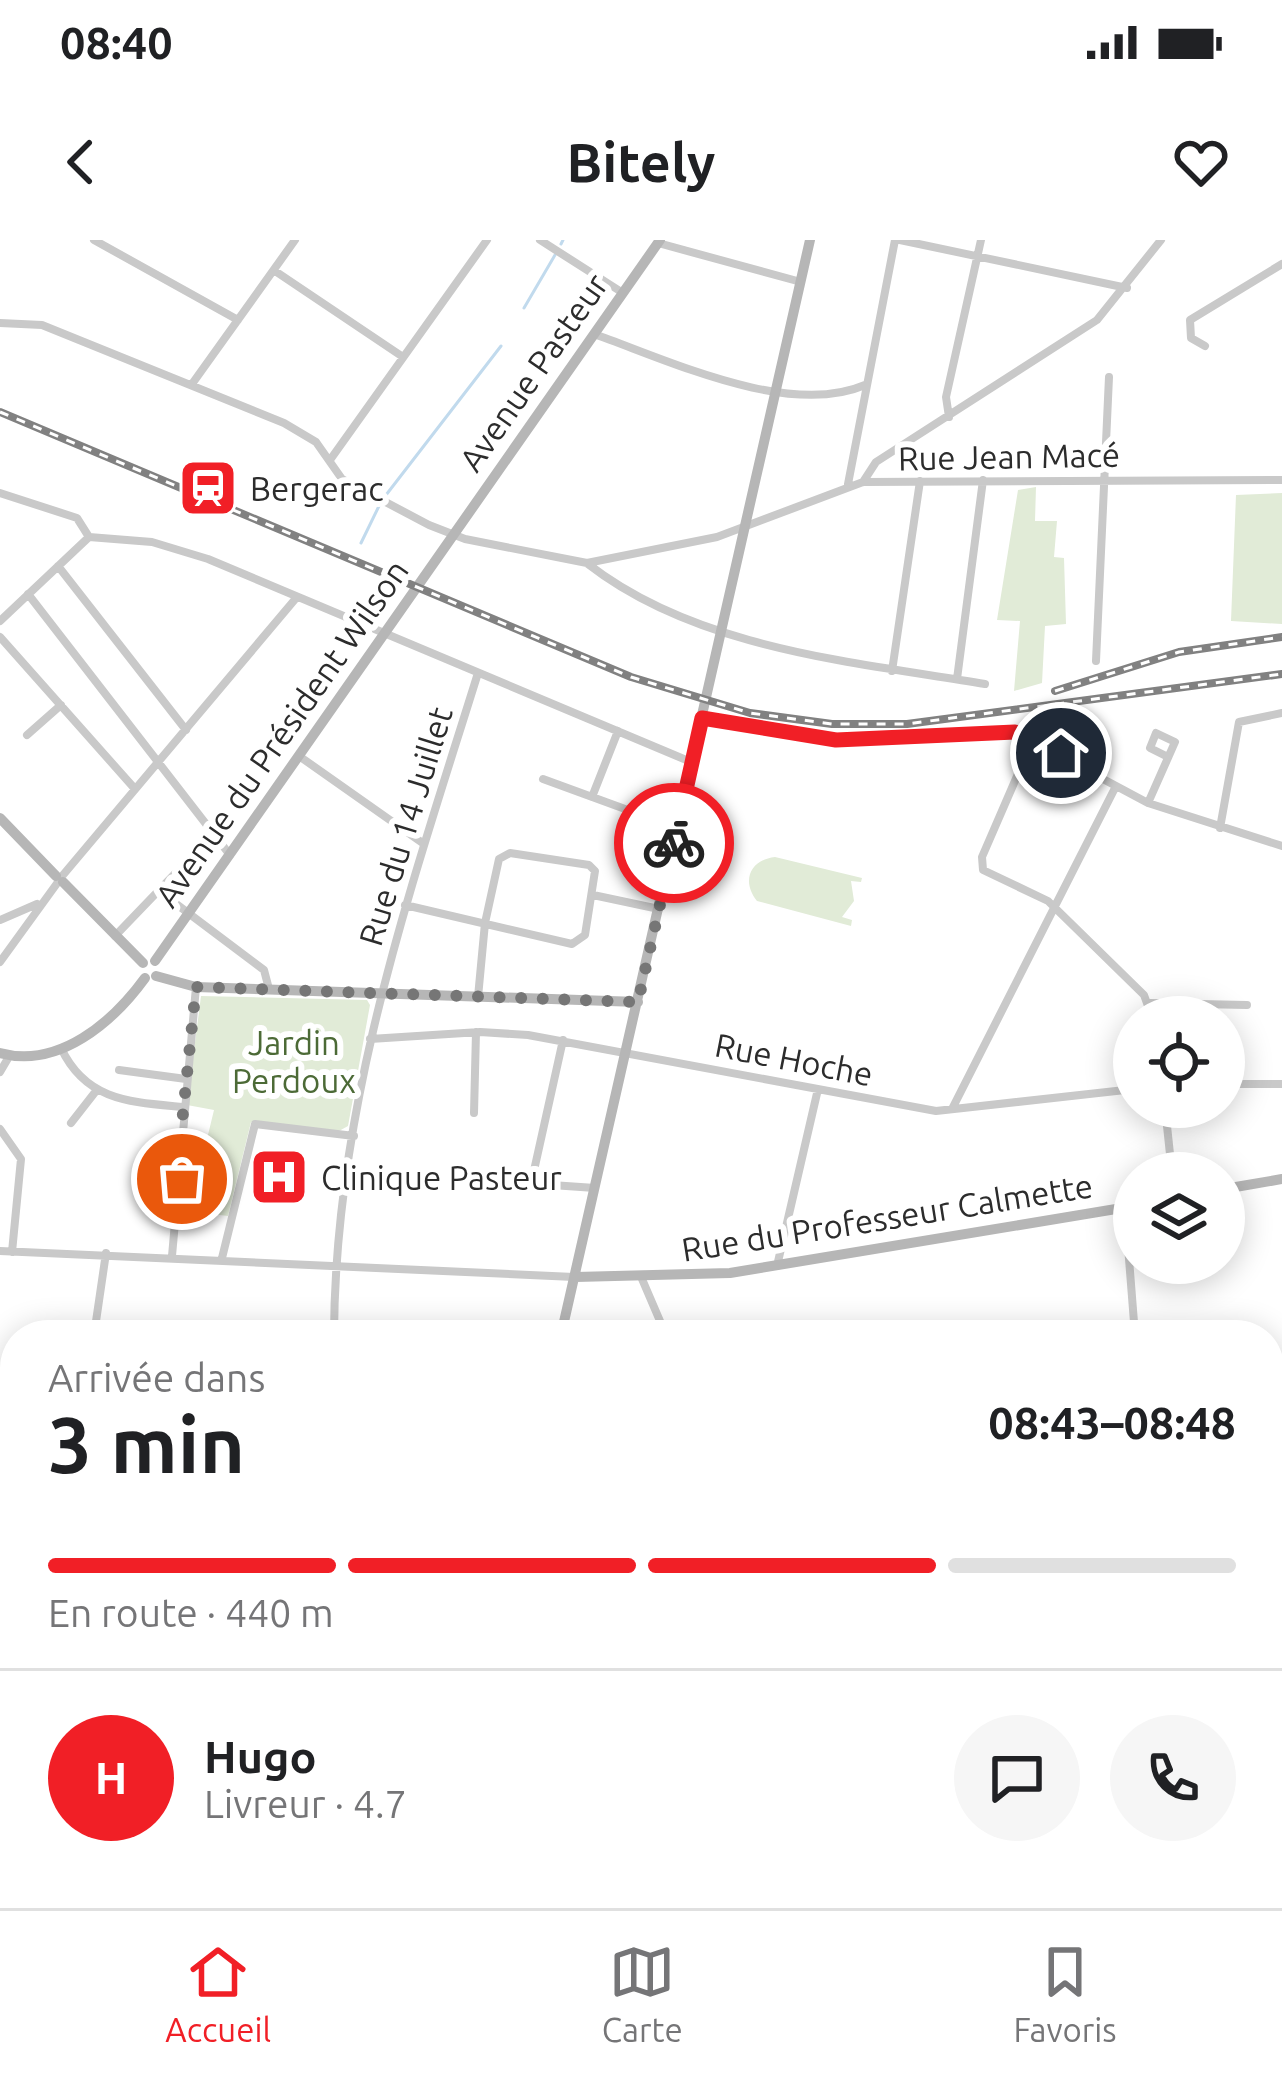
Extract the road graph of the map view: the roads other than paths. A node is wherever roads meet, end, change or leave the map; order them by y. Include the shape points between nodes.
1 (295, 240) edge
2 (487, 240) edge
3 (540, 240) edge
4 (810, 240) edge
5 (898, 240) edge
6 (981, 240) edge
7 (1161, 240) edge
8 (101, 242) edge
9 (659, 242) edge
10 (977, 256) junction
11 (1282, 264) edge
12 (275, 270) junction
13 (801, 282) junction
14 (1127, 288) junction
15 (623, 292) junction
16 (238, 320) junction
17 (0, 323) edge
18 (594, 334) junction
19 (1205, 346) dead end
20 (150, 356) dead end
21 (403, 357) junction
22 (145, 366) junction
23 (1109, 377) dead end
24 (192, 384) junction
25 (866, 385) junction
26 (776, 393) junction
27 (950, 417) junction
28 (330, 460) junction
29 (1102, 478) junction
30 (983, 480) junction
31 (1282, 480) edge
32 (920, 481) junction
33 (863, 482) junction
34 (848, 484) junction
35 (0, 493) edge
36 (746, 526) junction
37 (451, 535) junction
38 (89, 537) junction
39 (586, 563) junction
40 (58, 566) junction
41 (28, 594) junction
42 (297, 597) junction
43 (0, 621) edge
44 (722, 631) junction
45 (383, 633) junction
46 (0, 637) edge
47 (1096, 661) dead end
48 (892, 671) junction
49 (478, 673) junction
50 (957, 679) junction
51 (985, 684) dead end
52 (61, 705) junction
53 (1282, 713) edge
54 (702, 718) junction
55 (186, 730) junction
56 (618, 731) junction
57 (27, 735) dead end
58 (1034, 737) junction
59 (299, 756) junction
60 (1168, 757) dead end
61 (692, 762) junction
62 (156, 765) junction
63 (543, 779) dead end
64 (1116, 786) junction
65 (136, 789) junction
66 (592, 797) junction
67 (1148, 803) junction
68 (0, 818) edge
69 (677, 828) junction
70 (1220, 828) junction
71 (213, 834) junction
72 (424, 844) junction
73 (1282, 847) edge
74 (230, 855) junction
75 (60, 879) junction
76 (159, 891) junction
77 (593, 895) junction
78 (40, 903) junction
79 (405, 905) junction
80 (1054, 908) junction
81 (659, 909) junction
82 (188, 916) junction
83 (0, 920) edge
84 (485, 923) junction
85 (114, 937) junction
86 (0, 962) edge
87 (149, 962) junction
88 (151, 976) junction
89 (196, 987) junction
90 (268, 989) junction
91 (378, 993) junction
92 (1143, 996) edge
93 (478, 997) junction
94 (638, 1002) junction
95 (476, 1032) junction
96 (370, 1039) junction
97 (563, 1040) junction
98 (61, 1046) junction
99 (627, 1051) junction
100 (5, 1054) edge
101 (119, 1070) dead end
102 (0, 1072) edge
103 (186, 1079) junction
104 (1245, 1084) edge
105 (1282, 1084) edge
106 (818, 1088) junction
107 (96, 1090) junction
108 (1113, 1091) edge
109 (183, 1107) junction
110 (952, 1110) junction
111 (474, 1113) dead end
112 (70, 1123) dead end
113 (0, 1129) edge
114 (354, 1136) junction
115 (1282, 1179) edge
116 (478, 1180) dead end
117 (531, 1184) junction
118 (1245, 1186) edge
119 (595, 1189) junction
120 (1113, 1210) edge
121 (0, 1251) edge
122 (12, 1252) junction
123 (106, 1253) junction
124 (172, 1256) junction
125 (222, 1258) junction
126 (334, 1263) junction
127 (777, 1267) junction
128 (576, 1277) junction
129 (642, 1279) junction
130 (1133, 1284) edge
131 (96, 1320) edge
132 (334, 1320) edge
133 (565, 1320) edge
134 (660, 1320) edge
135 (1134, 1320) edge

1 - 12 street
2 - 21 street
3 - 15 street
4 - 13 main road
5 - 10 street
5 - 25 street
6 - 10 street
7 - 14 street
8 - 16 street
9 - 13 street
9 - 15 main road, Avenue Pasteur
10 - 14 street
10 - 27 street via 946,397
11 - 19 street via 1190,320 1191,338
12 - 16 street
12 - 21 street
13 - 26 main road
14 - 27 street via 1096,320
15 - 18 main road, Avenue Pasteur
16 - 24 street
17 - 22 street via 42,325
18 - 26 street
18 - 37 main road, Avenue Pasteur
20 - 22 street
21 - 28 street
22 - 24 street
23 - 29 street
24 - 28 street via 284,423
25 - 26 street via 811,396
25 - 34 street
26 - 36 main road
27 - 33 street via 877,462
28 - 37 street via 367,494
29 - 30 street, Rue Jean Macé
29 - 31 street, Rue Jean Macé
29 - 47 street
30 - 32 street, Rue Jean Macé
30 - 50 street
32 - 33 street, Rue Jean Macé
32 - 48 street
33 - 34 street, Rue Jean Macé
34 - 36 street, Rue Jean Macé
35 - 38 street via 77,518
36 - 39 street, Rue Jean Macé
36 - 44 main road
37 - 39 street
37 - 45 main road, Avenue du Président Wilson
38 - 40 street
38 - 42 street via 177,548
39 - 44 street
40 - 41 street
40 - 55 street
41 - 43 street
41 - 62 street
42 - 45 street
42 - 55 street
44 - 48 street
44 - 54 main road
45 - 49 street
45 - 59 main road, Avenue du Président Wilson
46 - 52 street
48 - 50 street
49 - 56 street
49 - 72 street, Rue du 14 Juillet
50 - 51 street
52 - 57 street
52 - 65 street
53 - 70 street via 1239,722
54 - 58 street via 836,740 995,730
54 - 61 main road
55 - 62 street
56 - 61 street
56 - 66 street
58 - 64 street
58 - 80 street via 981,865
59 - 72 street
59 - 74 main road, Avenue du Président Wilson
60 - 67 street
61 - 69 main road
62 - 65 street
62 - 71 street
63 - 66 street
64 - 67 street
64 - 80 street
65 - 75 street
66 - 69 street
67 - 70 street
68 - 75 main road
69 - 81 main road
70 - 73 street
71 - 74 street
71 - 76 street
72 - 79 street, Rue du 14 Juillet
74 - 82 main road, Avenue du Président Wilson
75 - 78 street
75 - 85 main road
76 - 82 street
76 - 85 street
77 - 81 street
77 - 84 street via 581,942
77 - 84 street via 597,877 589,865 510,853 500,859
78 - 83 street
78 - 86 street
79 - 84 street
79 - 91 street, Rue du 14 Juillet
80 - 92 street
80 - 110 street
81 - 94 main road
82 - 87 main road, Avenue du Président Wilson
82 - 90 street via 264,970
84 - 93 street
85 - 87 main road
87 - 88 main road
88 - 89 main road
88 - 98 main road via 106,1025
89 - 90 main road
89 - 103 street
90 - 91 main road
91 - 93 main road
91 - 96 street, Rue du 14 Juillet
93 - 94 main road
94 - 99 main road
95 - 96 street, Rue Hoche
95 - 97 street, Rue Hoche
95 - 111 street
96 - 114 street, Rue du 14 Juillet
97 - 99 street, Rue Hoche
97 - 117 street
98 - 100 main road via 32,1058
98 - 107 street via 72,1070
99 - 106 street, Rue Hoche
99 - 119 main road
100 - 102 street
101 - 103 street
103 - 109 street
104 - 105 street
106 - 110 street, Rue Hoche
106 - 127 street
107 - 109 street via 119,1102
107 - 112 street
108 - 110 street, Rue Hoche
109 - 124 street
113 - 122 street via 21,1159
114 - 125 street via 253,1126
114 - 126 street, Rue du 14 Juillet
115 - 118 main road
116 - 117 street
117 - 119 street
119 - 128 main road
120 - 127 main road, Rue du Professeur Calmette
121 - 122 street
122 - 123 street
123 - 124 street
123 - 131 street
124 - 125 street
125 - 126 street
126 - 128 street
126 - 132 street, Rue du 14 Juillet
127 - 129 main road, Rue du Professeur Calmette
128 - 129 main road, Rue du Professeur Calmette
128 - 133 main road
129 - 134 street
130 - 135 street

